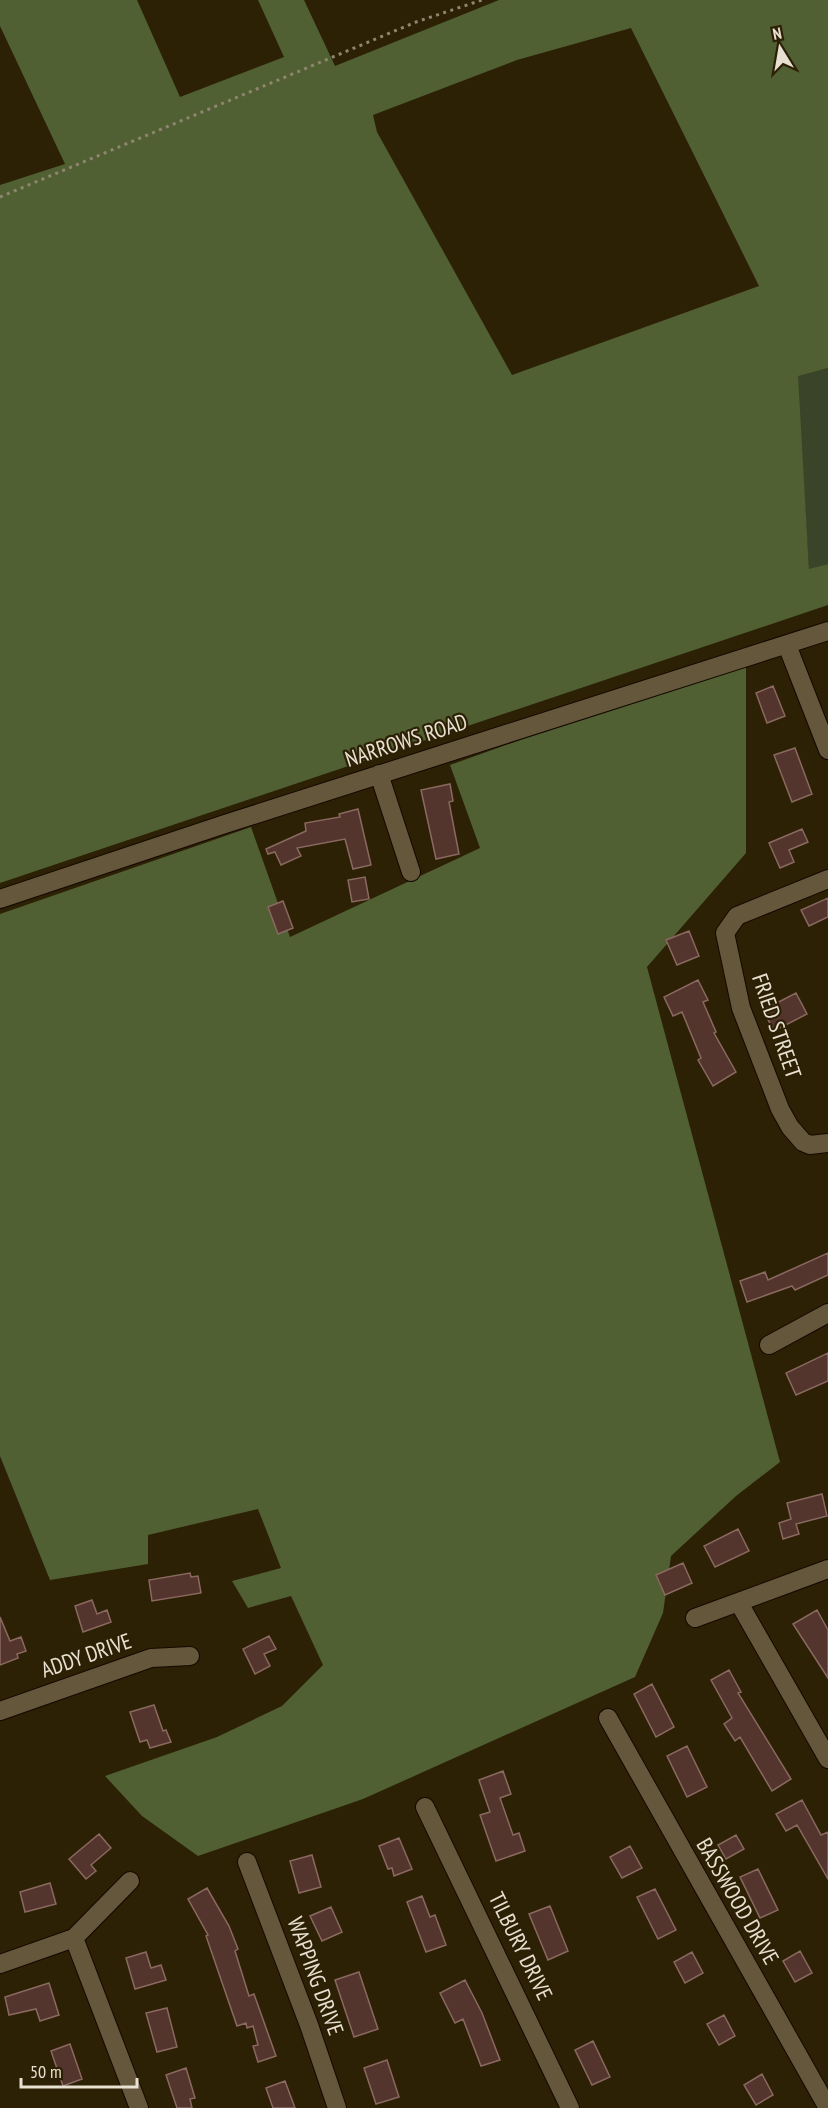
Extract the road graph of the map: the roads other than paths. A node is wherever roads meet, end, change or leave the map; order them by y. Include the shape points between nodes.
1 (828, 631) edge
2 (787, 645) junction
3 (828, 750) edge
4 (379, 774) junction
5 (411, 872) dead end
6 (828, 879) edge
7 (0, 899) edge
8 (828, 1143) edge
9 (828, 1313) edge
10 (769, 1345) dead end
11 (828, 1569) edge
12 (739, 1603) junction
13 (695, 1618) dead end
14 (190, 1656) dead end
15 (0, 1711) edge
16 (608, 1718) dead end
17 (828, 1759) edge
18 (425, 1807) dead end
19 (247, 1862) dead end
20 (130, 1881) dead end
21 (74, 1938) junction
22 (0, 1964) edge
23 (139, 2108) edge
24 (337, 2108) edge
25 (570, 2108) edge
26 (828, 2108) edge

1 - 2 street, NARROWS ROAD
2 - 3 street
2 - 4 street, NARROWS ROAD
4 - 5 street
4 - 7 street, NARROWS ROAD
6 - 8 street, FRIED STREET via 737,916 725,933 741,1008 780,1109 801,1139 810,1145
9 - 10 street
11 - 12 street
12 - 13 street
12 - 17 street
14 - 15 street, ADDY DRIVE via 151,1658
16 - 26 street, BASSWOOD DRIVE
18 - 25 street, TILBURY DRIVE
19 - 24 street, WAPPING DRIVE
20 - 21 street
21 - 22 street
21 - 23 street

